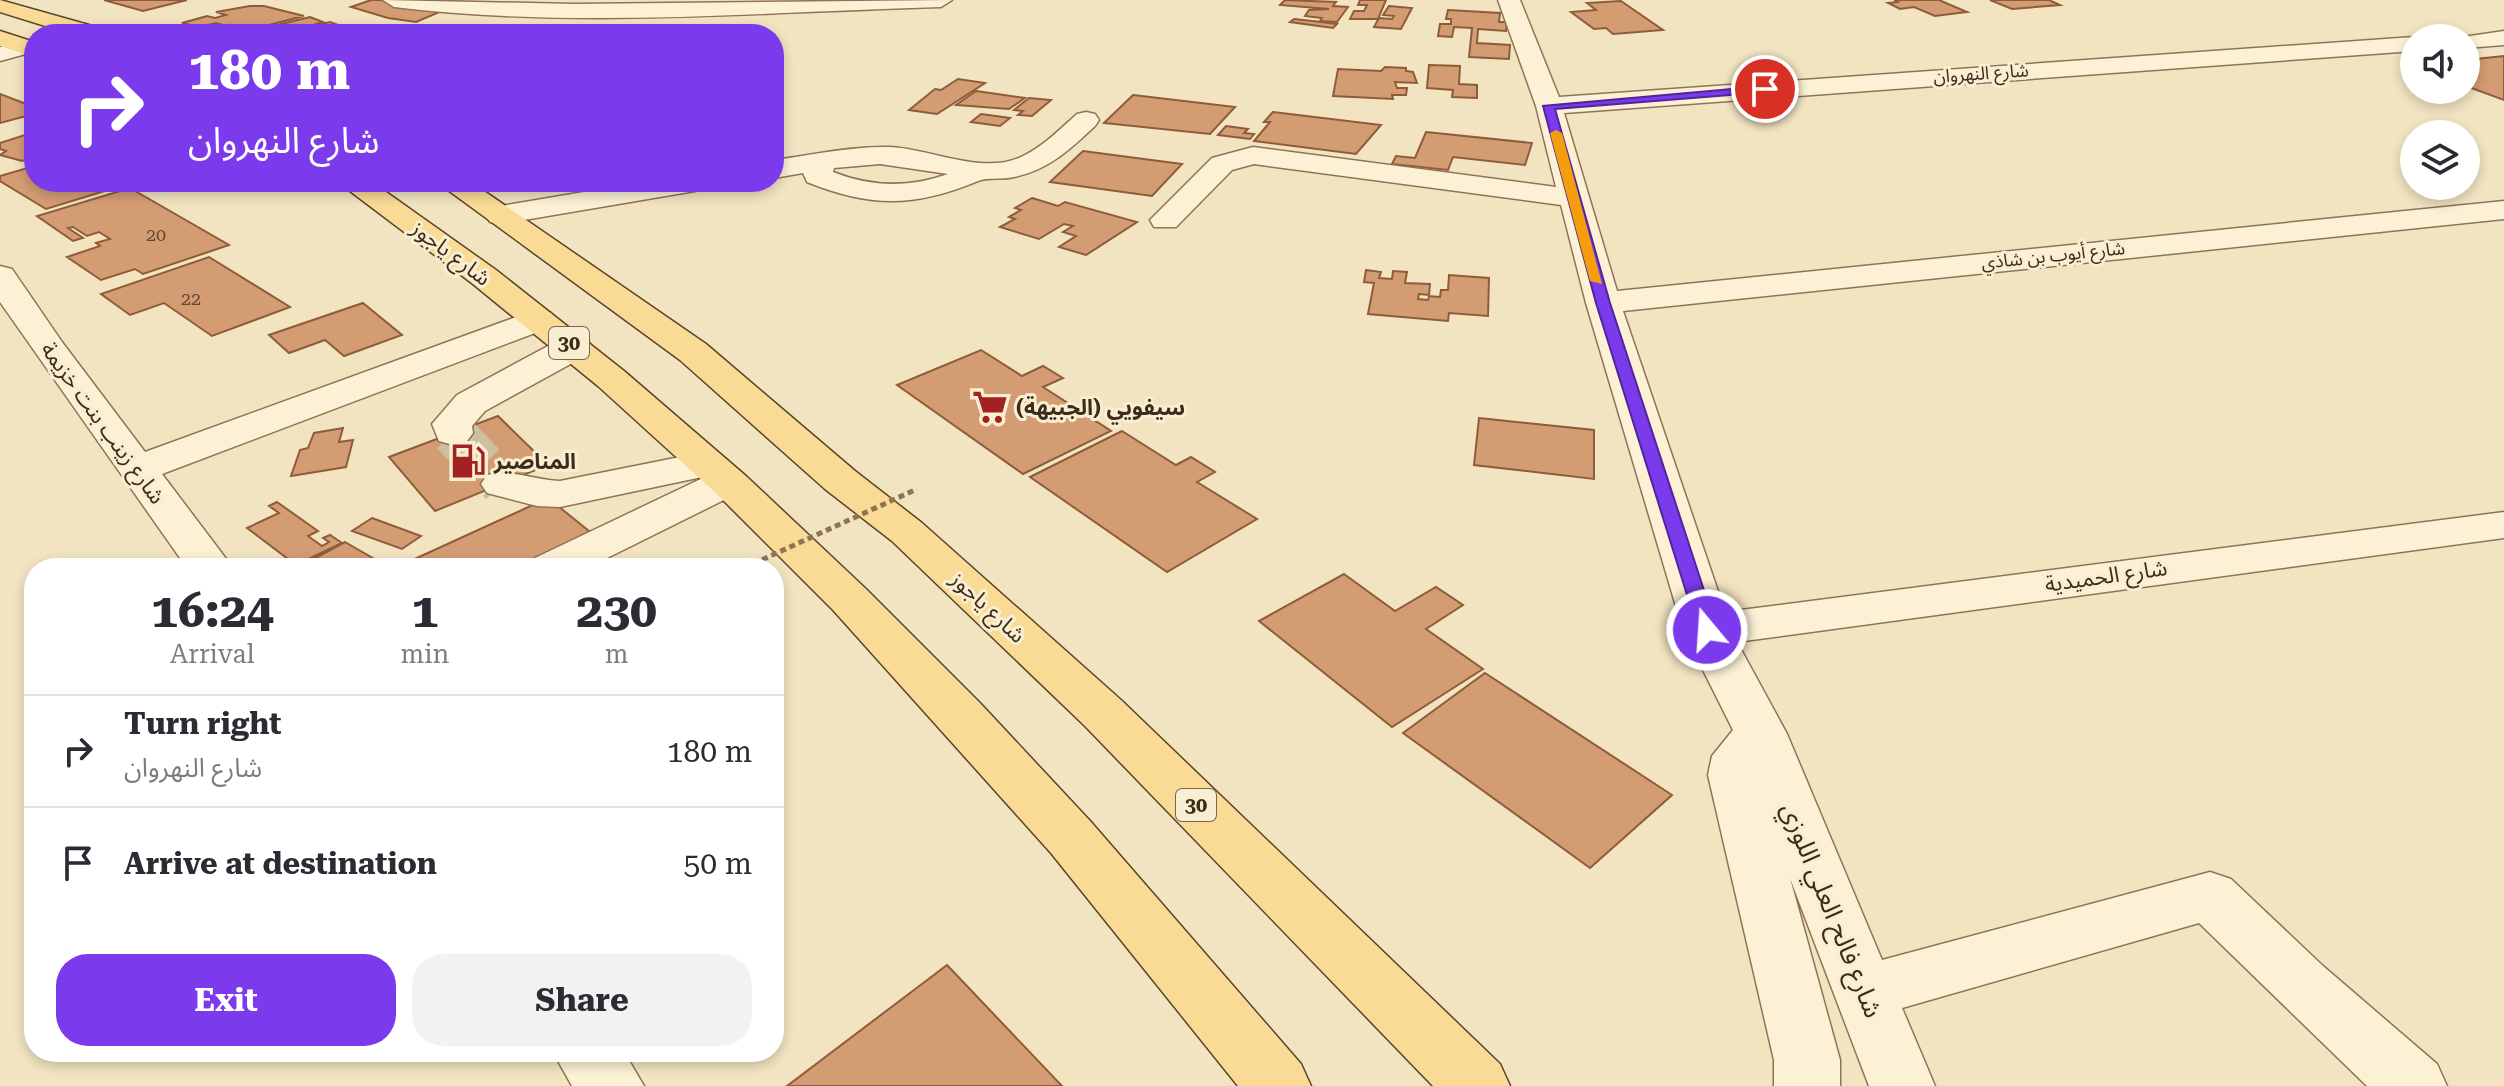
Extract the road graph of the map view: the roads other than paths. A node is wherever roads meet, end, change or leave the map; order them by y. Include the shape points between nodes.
1 (394, 0) edge
2 (941, 0) edge
3 (1509, 0) edge
4 (0, 5) edge
5 (477, 10) junction
6 (62, 24) edge
7 (432, 24) edge
8 (0, 38) edge
9 (2504, 38) edge
10 (2480, 40) edge
11 (2400, 45) edge
12 (24, 46) edge
13 (24, 49) edge
14 (0, 54) edge
15 (1549, 106) junction
16 (1086, 120) dead end
17 (784, 168) edge
18 (366, 192) edge
19 (467, 192) edge
20 (636, 192) edge
21 (1574, 198) junction
22 (2504, 210) edge
23 (501, 215) junction
24 (1165, 220) dead end
25 (0, 276) edge
26 (1603, 303) junction
27 (539, 320) junction
28 (574, 347) junction
29 (453, 433) dead end
30 (136, 470) junction
31 (715, 474) junction
32 (502, 484) tunnel mouth
33 (2504, 525) edge
34 (202, 558) edge
35 (568, 558) edge
36 (1707, 630) junction
37 (1761, 734) junction
38 (1864, 992) junction
39 (593, 1062) edge
40 (611, 1086) edge
41 (1278, 1086) edge
42 (1477, 1086) edge
43 (1807, 1086) edge
44 (1902, 1086) edge
45 (2414, 1086) edge

1 - 5 street
2 - 5 street
3 - 15 street, شارع فالح العلي اللوزي
4 - 6 main road
5 - 7 street
8 - 12 main road
9 - 10 street
11 - 15 street, شارع النهروان
13 - 14 street
15 - 21 street, شارع فالح العلي اللوزي
16 - 17 street via 1023,167 978,169 944,189 907,194 831,182 817,176 820,165
18 - 27 main road, شارع ياجوز / 30
19 - 23 main road, شارع ياجوز / 30
20 - 23 street
21 - 24 street via 1253,155 1222,164
21 - 26 street, شارع فالح العلي اللوزي
22 - 26 street, شارع أيوب بن شاذي
23 - 42 main road, شارع ياجوز / 30 via 693,352 907,532 1103,713
25 - 30 street, شارع زينب بنت خزيمة
26 - 36 street, شارع فالح العلي اللوزي
27 - 28 main road, شارع ياجوز / 30
27 - 30 street
28 - 29 street via 471,403 452,424
28 - 31 main road, شارع ياجوز / 30
30 - 34 street, شارع زينب بنت خزيمة
31 - 32 street via 560,494
31 - 35 street
31 - 41 main road, شارع ياجوز / 30 via 828,576 1030,792
33 - 36 street, شارع الحميدية
36 - 37 street, شارع فالح العلي اللوزي
37 - 38 street, شارع فالح العلي اللوزي
37 - 43 street, شارع فالح العلي اللوزي via 1738,756 1735,775 1807,1060
38 - 44 street, شارع فالح العلي اللوزي
38 - 45 street via 2210,896
39 - 40 street

